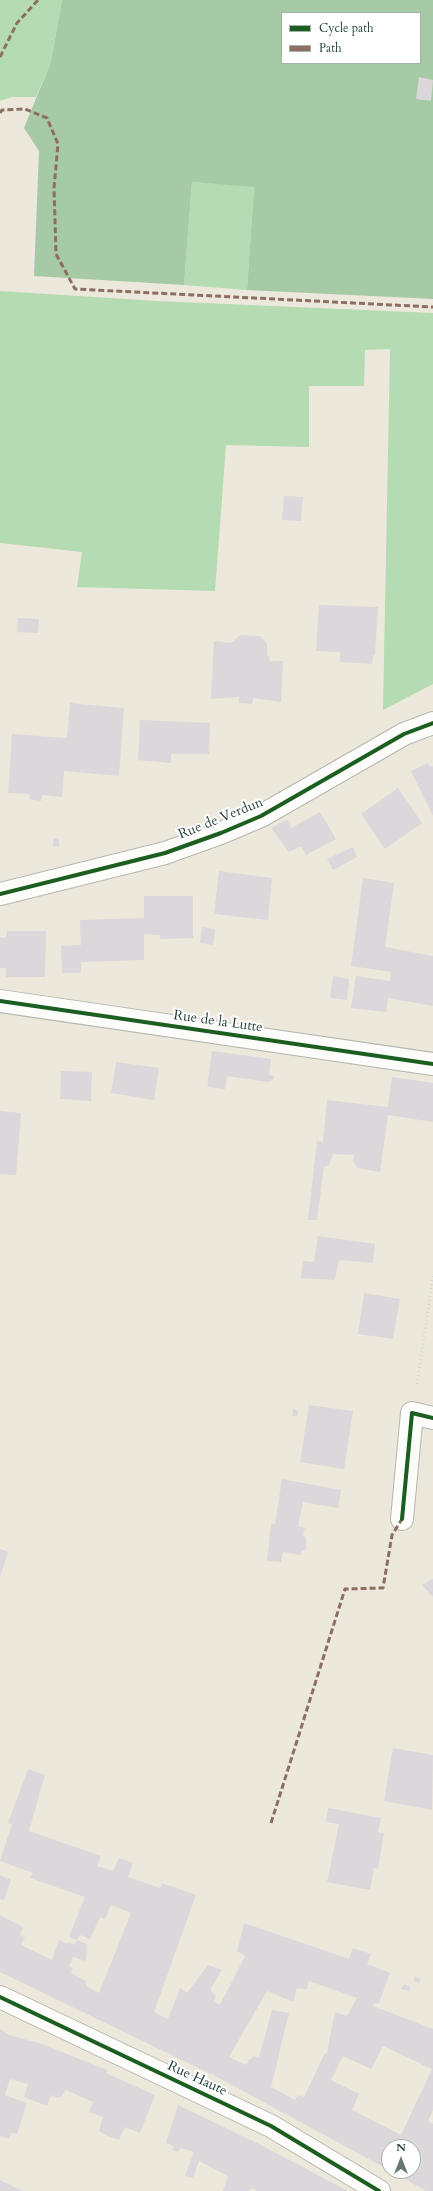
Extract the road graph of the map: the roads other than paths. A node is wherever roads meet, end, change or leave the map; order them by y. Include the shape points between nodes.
1 (433, 722) edge
2 (0, 894) edge
3 (0, 1001) edge
4 (433, 1064) edge
5 (433, 1418) edge
6 (402, 1519) dead end
7 (0, 1997) edge
8 (380, 2191) edge

1 - 2 street, Rue de Verdun via 404,734 261,816 221,833 165,853
3 - 4 street, Rue de la Lutte
5 - 6 street via 412,1413
7 - 8 street, Rue Haute via 271,2126

